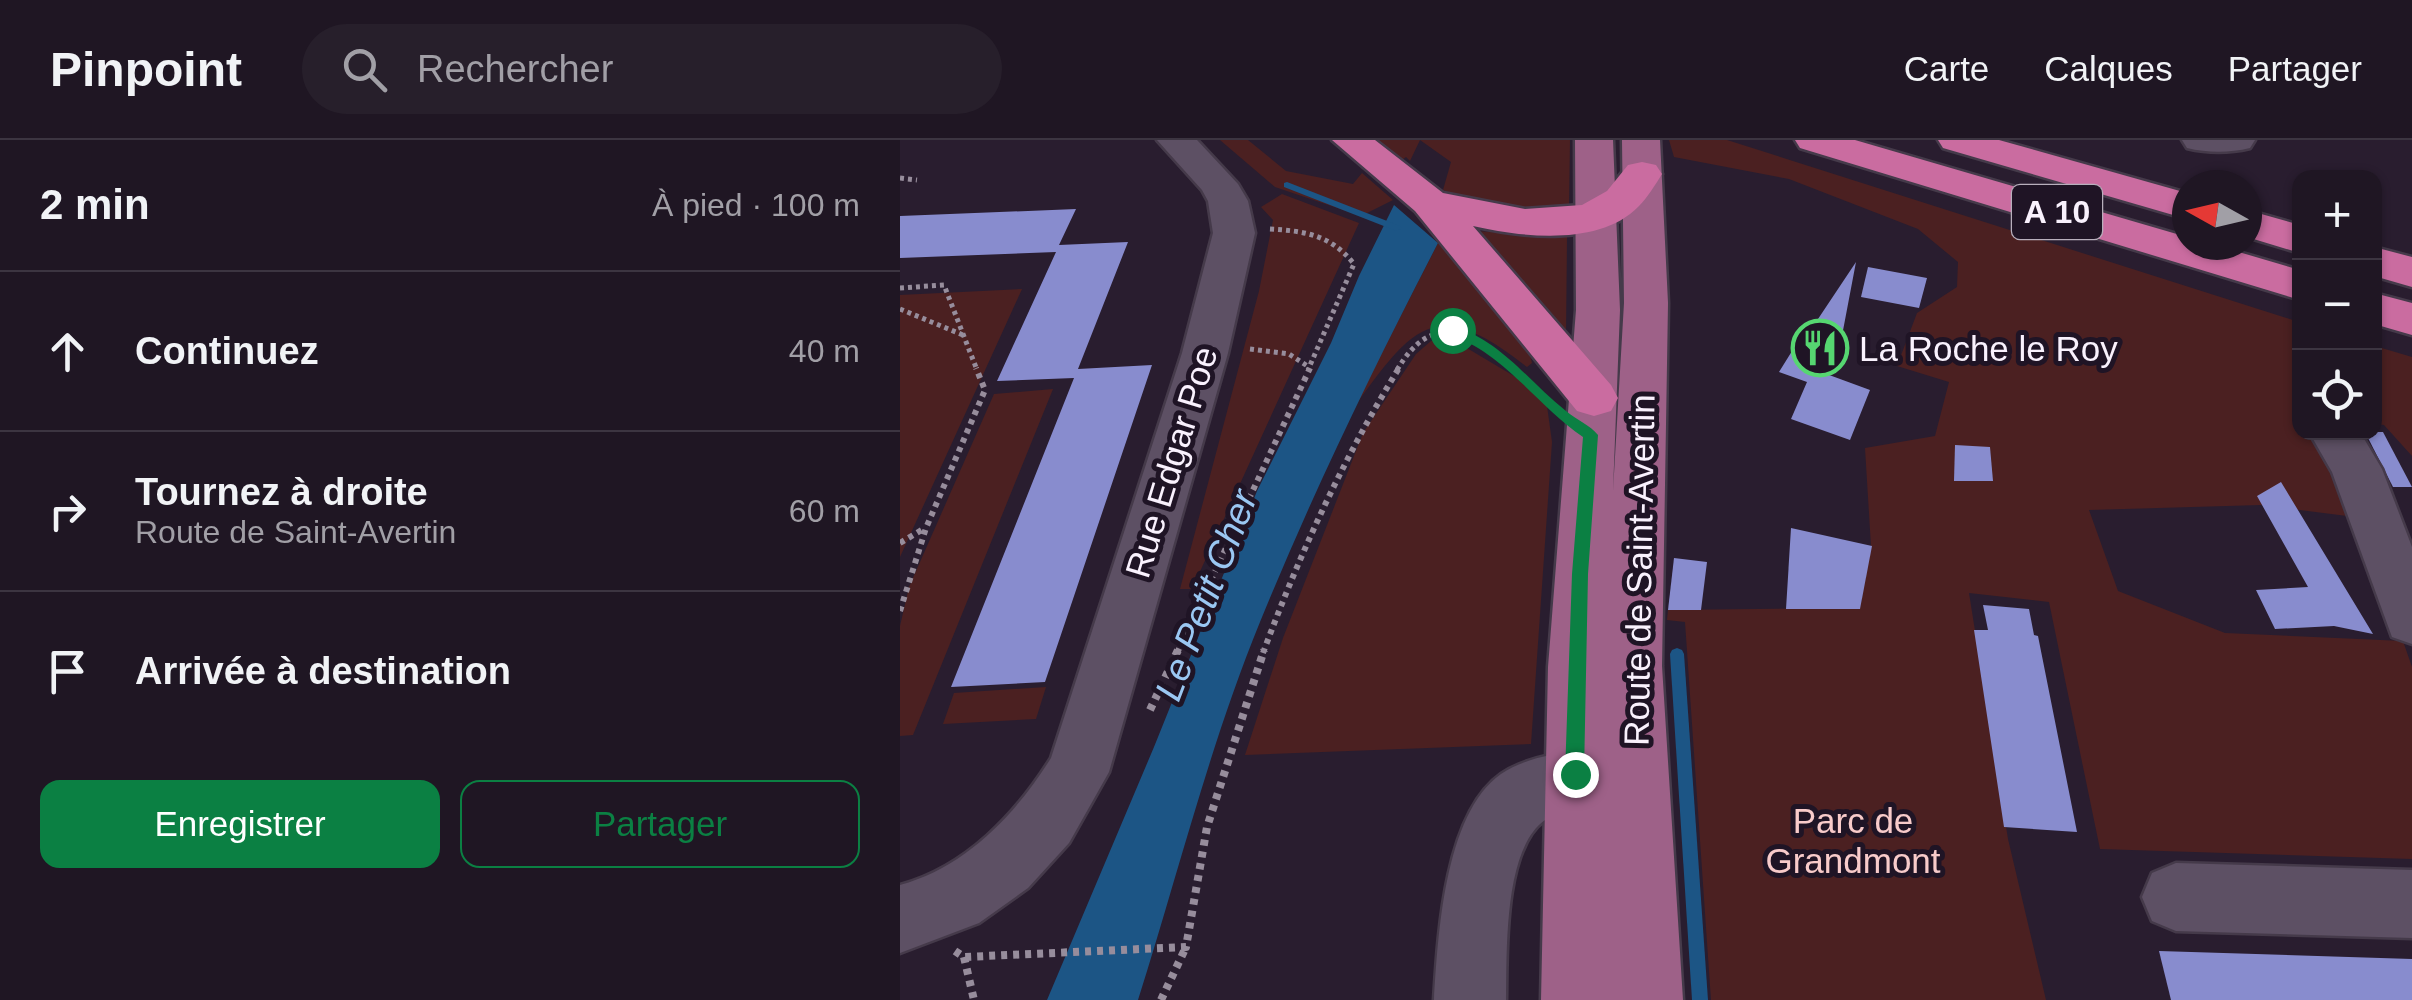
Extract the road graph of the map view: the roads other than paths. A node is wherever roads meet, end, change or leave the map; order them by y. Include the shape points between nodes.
1 (1176, 140) edge
2 (1351, 140) edge
3 (1594, 140) edge
4 (1814, 140) edge
5 (1957, 140) edge
6 (2201, 140) edge
7 (2236, 140) edge
8 (1642, 157) edge
9 (1429, 202) junction
10 (2172, 202) edge
11 (1596, 215) junction
12 (2262, 228) edge
13 (2292, 237) edge
14 (2382, 263) edge
15 (2412, 272) edge
16 (2292, 283) edge
17 (2382, 311) edge
18 (2412, 320) edge
19 (1594, 398) junction
20 (2339, 440) edge
21 (2412, 619) edge
22 (1575, 782) junction
23 (2176, 898) dead end
24 (2412, 904) edge
25 (900, 919) edge
26 (1470, 1000) edge
27 (1577, 1000) edge
28 (1648, 1000) edge

1 - 25 street, Rue Edgar Poe via 1218,184 1234,228 1205,352 1078,772 1023,848 947,902
2 - 9 highway
3 - 11 main road, Route de Saint-Avertin
4 - 16 highway, A 10
5 - 10 highway, A 10
6 - 7 street
8 - 11 highway via 1621,202
8 - 28 main road, Route de Saint-Avertin via 1646,303 1633,666
9 - 11 highway via 1534,222
9 - 19 highway
11 - 19 main road, Route de Saint-Avertin
12 - 13 highway
14 - 15 highway
17 - 18 highway
19 - 22 main road, Route de Saint-Avertin via 1580,574
20 - 21 street
22 - 26 street via 1519,800 1499,832 1473,916
22 - 27 main road, Route de Saint-Avertin
23 - 24 street

